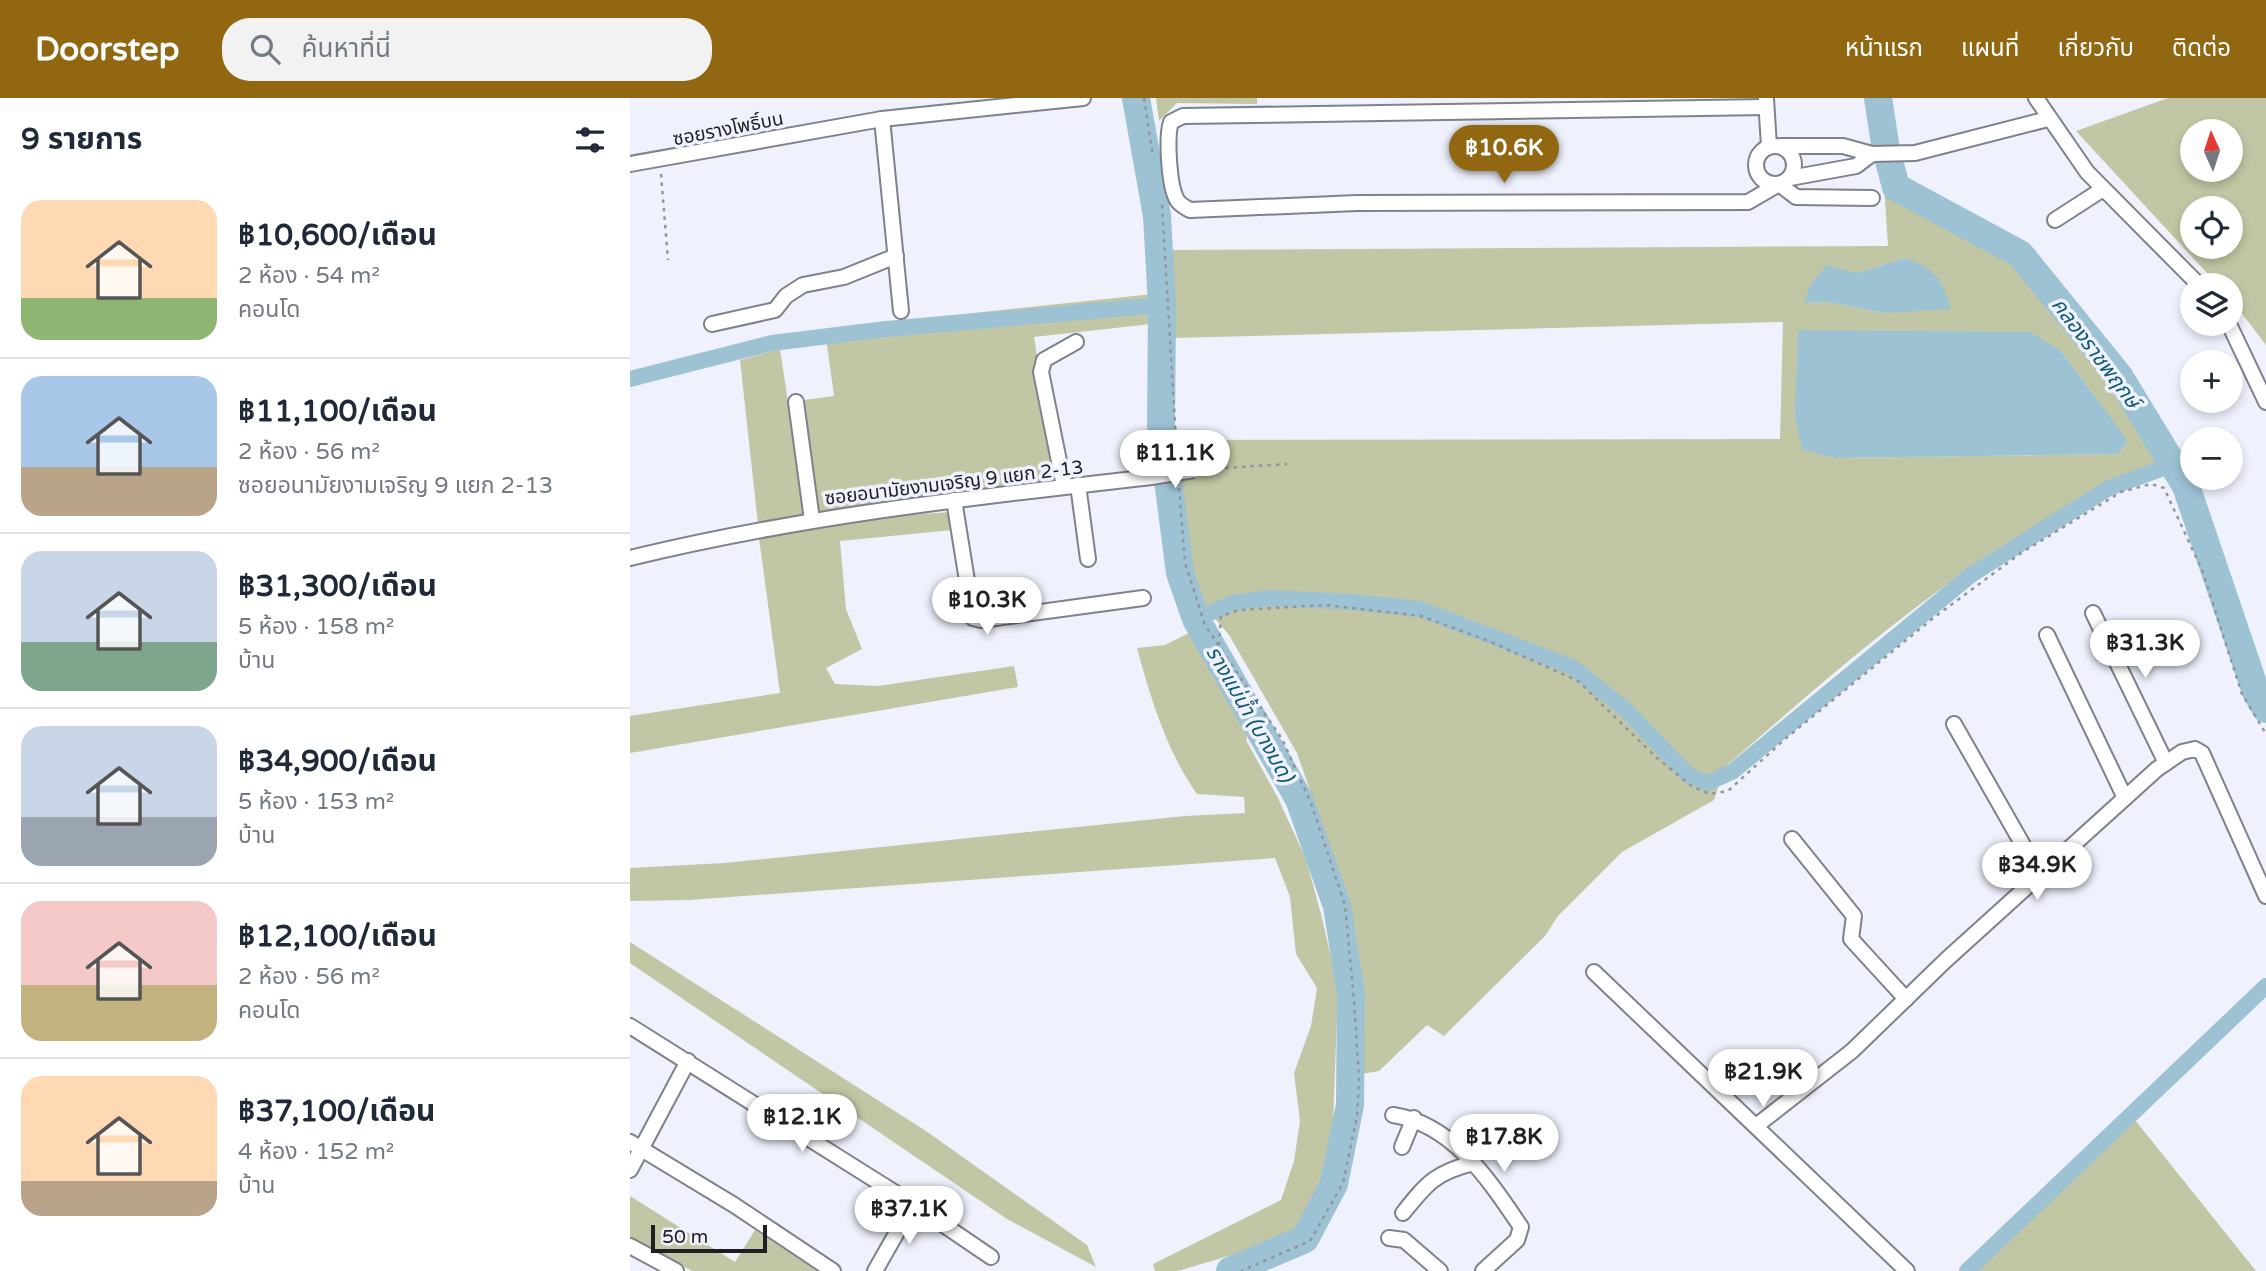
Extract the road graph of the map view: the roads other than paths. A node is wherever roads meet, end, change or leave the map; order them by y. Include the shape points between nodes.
1 (1083, 98) edge
2 (2036, 98) edge
3 (1766, 103) edge
4 (882, 119) junction
5 (2048, 119) junction
6 (1775, 146) junction
7 (1876, 154) junction
8 (630, 164) edge
9 (1785, 181) junction
10 (2103, 189) junction
11 (1872, 198) dead end
12 (2055, 220) dead end
13 (896, 256) junction
14 (2187, 273) edge
15 (901, 311) dead end
16 (712, 324) dead end
17 (2235, 336) edge
18 (1076, 342) dead end
19 (796, 402) dead end
20 (2266, 402) edge
21 (1194, 470) road end
22 (1071, 486) junction
23 (954, 500) junction
24 (812, 520) junction
25 (630, 558) edge
26 (1088, 559) dead end
27 (1143, 598) dead end
28 (2093, 613) dead end
29 (2047, 635) dead end
30 (1954, 724) dead end
31 (2166, 763) junction
32 (2125, 798) junction
33 (1792, 839) dead end
34 (2040, 875) junction
35 (2266, 896) edge
36 (1594, 972) dead end
37 (1906, 999) junction
38 (630, 1026) edge
39 (688, 1061) junction
40 (1393, 1115) dead end
41 (1414, 1118) junction
42 (1756, 1126) junction
43 (636, 1145) edge
44 (1402, 1147) dead end
45 (1474, 1163) junction
46 (630, 1170) edge
47 (913, 1204) junction
48 (1403, 1213) dead end
49 (1389, 1238) dead end
50 (630, 1246) edge
51 (991, 1257) dead end
52 (676, 1271) edge
53 (833, 1271) edge
54 (875, 1271) edge
55 (1440, 1271) edge
56 (1483, 1271) edge
57 (1907, 1271) edge

1 - 4 street, ซอยรางโพธิ์บน
2 - 5 street
3 - 6 street
3 - 9 street via 1182,116 1171,122 1167,134 1174,194 1190,210 1357,203 1748,202
4 - 8 street, ซอยรางโพธิ์บน
4 - 13 street
5 - 7 street via 1914,153
5 - 10 street
6 - 7 street via 1843,146
6 - 9 street via 1794,159
6 - 9 street via 1759,154 1757,173 1766,182
7 - 9 street via 1856,166
9 - 11 street via 1796,197
10 - 12 street
10 - 14 street
13 - 15 street
13 - 16 street via 844,277 803,285 775,310
17 - 20 street
18 - 22 street via 1044,360 1041,372
19 - 24 street
21 - 22 street, ซอยอนามัยงามเจริญ 9 แยก 2-13, bridge
22 - 23 street, ซอยอนามัยงามเจริญ 9 แยก 2-13
22 - 26 street
23 - 24 street, ซอยอนามัยงามเจริญ 9 แยก 2-13
23 - 27 street via 973,618
24 - 25 street, ซอยอนามัยงามเจริญ 9 แยก 2-13
28 - 31 street
29 - 32 street
30 - 34 street
31 - 32 street
31 - 35 street via 2182,752 2195,749 2202,753
32 - 34 street
33 - 37 street via 1854,916 1851,939
34 - 37 street
36 - 42 street
37 - 42 street via 1852,1051
38 - 39 street
39 - 43 street
39 - 47 street
40 - 41 street
41 - 44 street
41 - 45 street via 1432,1127
42 - 57 street
43 - 46 street
43 - 53 street
45 - 48 street via 1443,1170
45 - 56 street via 1521,1227 1517,1240
47 - 51 street
47 - 54 street
49 - 55 street via 1404,1240
50 - 52 street

